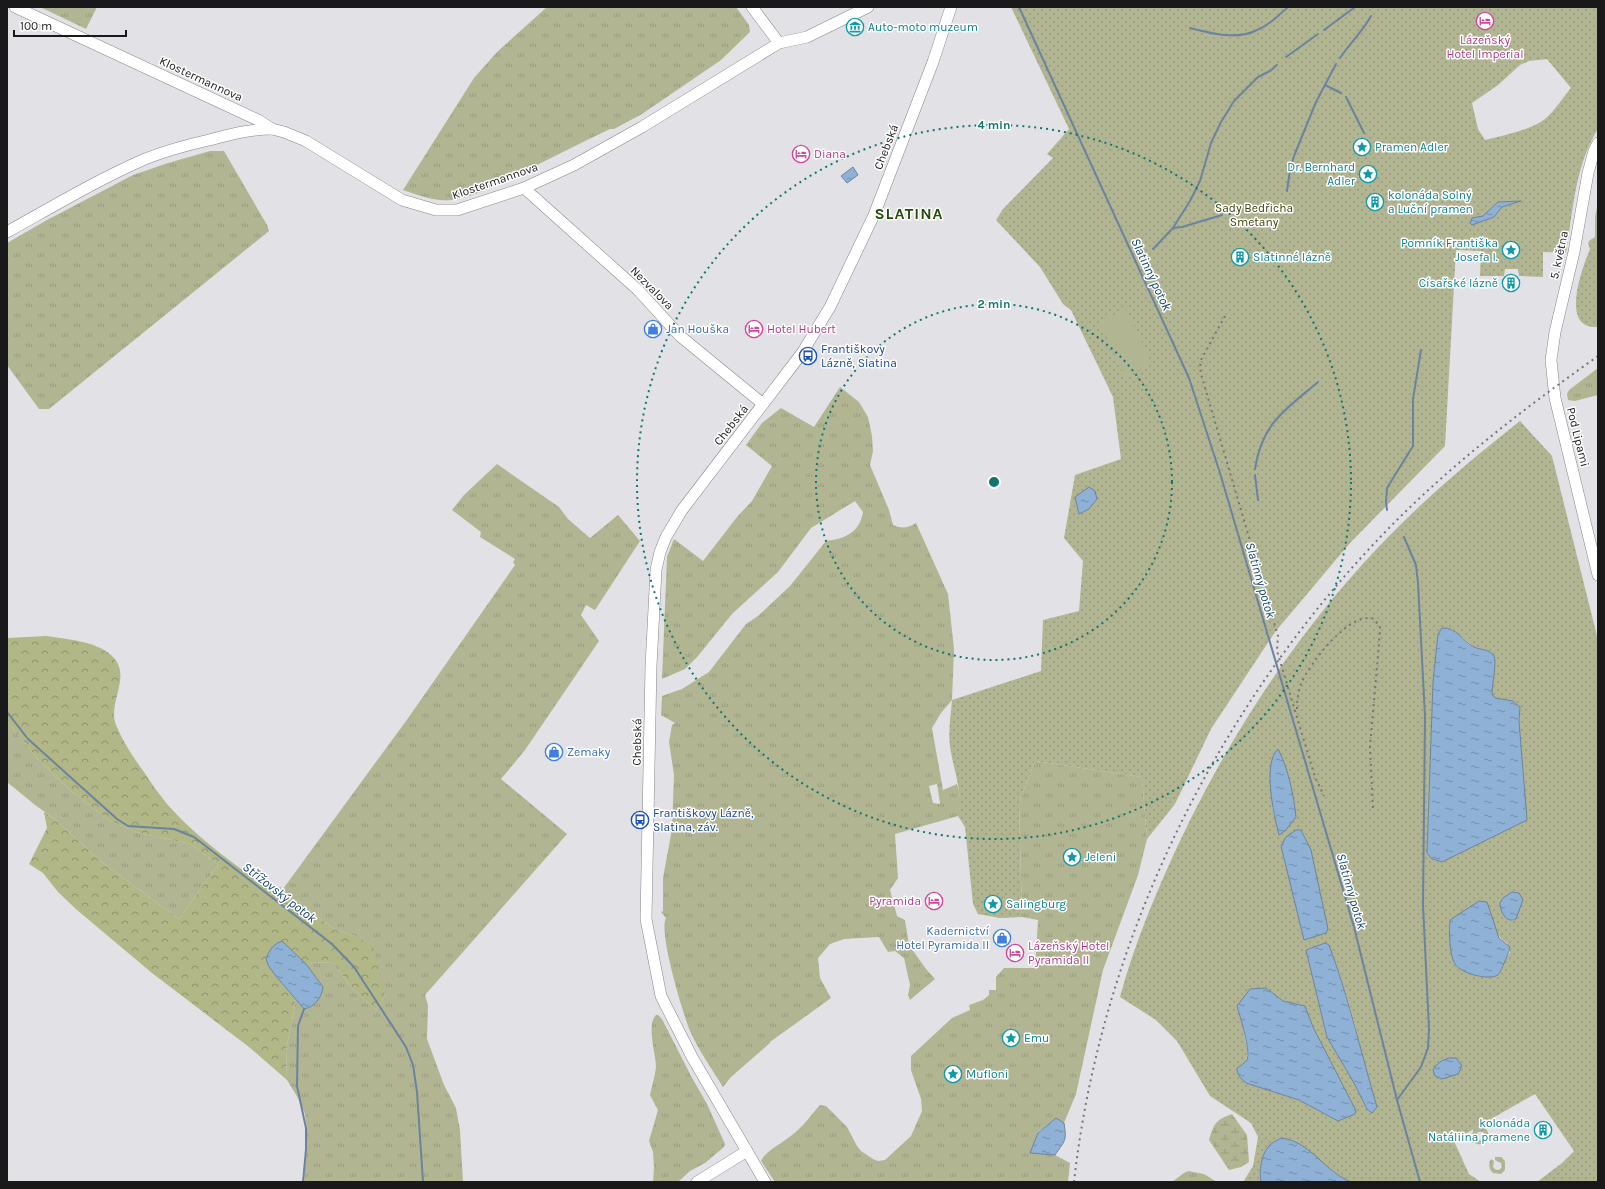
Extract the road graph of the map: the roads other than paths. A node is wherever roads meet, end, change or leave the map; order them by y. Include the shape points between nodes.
1 (15, 7) edge
2 (752, 7) edge
3 (868, 7) edge
4 (951, 7) edge
5 (779, 43) junction
6 (272, 128) junction
7 (1598, 143) edge
8 (524, 188) junction
9 (7, 232) edge
10 (1552, 375) joint
11 (763, 404) junction
12 (1598, 575) edge
13 (747, 1151) junction
14 (696, 1182) edge
15 (765, 1182) edge

1 - 6 street, Klostermannova
2 - 5 street
3 - 5 street, Klostermannova via 806,37
4 - 11 street, Chebská via 933,62 874,215 830,307 811,340
5 - 8 street, Klostermannova via 642,127 587,158
6 - 8 street, Klostermannova via 306,141 395,196 420,206 444,211 457,210
6 - 9 street via 226,136 146,159 90,186
7 - 10 street, 5. května via 1588,173 1574,252 1555,332
8 - 11 street, Nezvalova via 638,290 680,336
10 - 12 street, Pod Lipami via 1555,398
11 - 13 street, Chebská via 682,510 660,552 656,570 653,632 646,919 661,996 692,1057
13 - 14 street
13 - 15 street, Chebská

